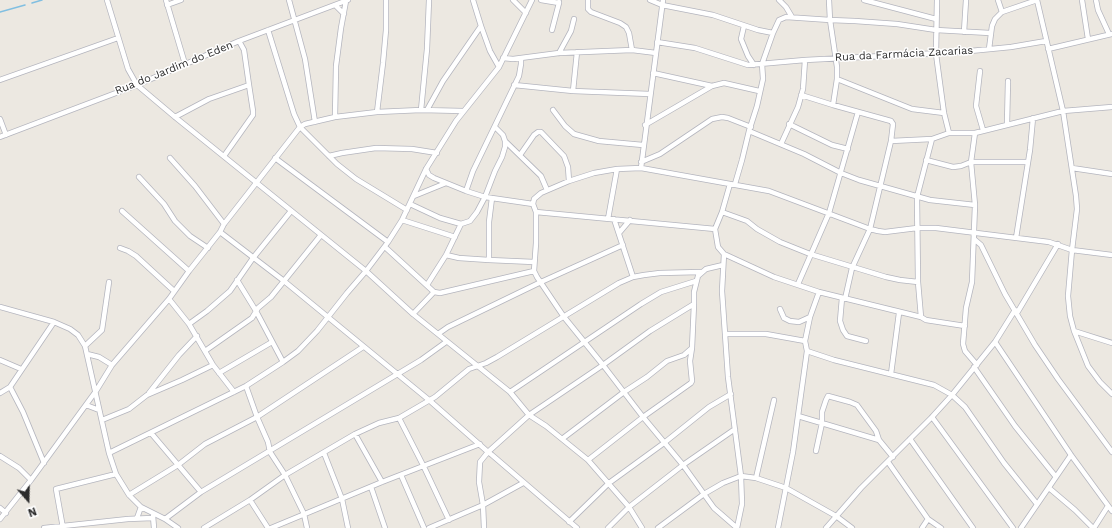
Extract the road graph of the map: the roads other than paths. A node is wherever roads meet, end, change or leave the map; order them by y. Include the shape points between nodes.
1 (107, 0) edge
2 (166, 0) edge
3 (181, 0) edge
4 (289, 0) edge
5 (347, 0) edge
6 (386, 0) edge
7 (429, 0) edge
8 (473, 0) edge
9 (514, 0) edge
10 (532, 0) edge
11 (541, 0) edge
12 (588, 0) edge
13 (650, 0) edge
14 (779, 0) edge
15 (829, 0) edge
16 (864, 0) edge
17 (937, 0) edge
18 (966, 0) edge
19 (998, 0) edge
20 (1037, 0) edge
21 (1082, 0) edge
22 (1096, 0) edge
23 (559, 2) edge
24 (662, 2) edge
25 (168, 5) junction
26 (335, 6) junction
27 (1002, 12) junction
28 (526, 13) junction
29 (344, 14) junction
30 (792, 17) junction
31 (574, 19) dead end
32 (936, 19) junction
33 (294, 20) junction
34 (830, 20) junction
35 (482, 26) junction
36 (744, 26) junction
37 (268, 30) junction
38 (552, 30) dead end
39 (936, 30) junction
40 (964, 32) junction
41 (772, 33) junction
42 (990, 33) junction
43 (1110, 34) edge
44 (118, 38) junction
45 (1088, 39) junction
46 (239, 41) junction
47 (1046, 41) junction
48 (657, 42) junction
49 (989, 49) junction
50 (1048, 49) junction
51 (632, 50) junction
52 (577, 52) junction
53 (559, 53) junction
54 (656, 53) junction
55 (936, 54) junction
56 (503, 58) junction
57 (520, 58) junction
58 (835, 58) junction
59 (805, 60) junction
60 (185, 64) junction
61 (762, 64) junction
62 (754, 65) junction
63 (499, 67) junction
64 (980, 71) dead end
65 (653, 73) junction
66 (837, 79) junction
67 (0, 80) edge
68 (1008, 81) dead end
69 (137, 84) junction
70 (249, 85) junction
71 (514, 85) junction
72 (712, 86) junction
73 (574, 91) junction
74 (760, 91) junction
75 (650, 94) junction
76 (801, 95) junction
77 (833, 106) junction
78 (1112, 107) edge
79 (421, 110) junction
80 (427, 110) junction
81 (464, 110) junction
82 (553, 110) dead end
83 (1063, 111) junction
84 (377, 112) junction
85 (858, 112) junction
86 (944, 113) junction
87 (175, 117) junction
88 (335, 117) junction
89 (1033, 118) junction
90 (0, 119) edge
91 (316, 122) junction
92 (789, 124) junction
93 (1007, 124) junction
94 (646, 125) junction
95 (495, 126) junction
96 (300, 127) junction
97 (750, 129) junction
98 (983, 130) junction
99 (949, 133) junction
100 (974, 134) junction
101 (6, 135) junction
102 (0, 137) edge
103 (932, 139) junction
104 (505, 141) junction
105 (891, 141) junction
106 (781, 144) junction
107 (643, 145) junction
108 (848, 149) junction
109 (437, 153) junction
110 (224, 156) junction
111 (329, 156) junction
112 (520, 156) junction
113 (170, 158) dead end
114 (274, 158) junction
115 (926, 160) junction
116 (641, 162) junction
117 (971, 162) junction
118 (1028, 162) junction
119 (641, 168) junction
120 (1072, 168) junction
121 (426, 169) junction
122 (617, 169) junction
123 (841, 173) junction
124 (1112, 174) edge
125 (139, 177) dead end
126 (569, 181) junction
127 (258, 182) junction
128 (446, 183) junction
129 (732, 184) junction
130 (880, 187) junction
131 (547, 190) junction
132 (466, 191) junction
133 (414, 196) junction
134 (485, 197) junction
135 (917, 197) junction
136 (492, 198) junction
137 (410, 204) junction
138 (533, 204) junction
139 (975, 205) junction
140 (407, 210) junction
141 (122, 211) dead end
142 (291, 211) junction
143 (536, 212) junction
144 (722, 212) junction
145 (829, 213) junction
146 (608, 219) junction
147 (614, 219) junction
148 (402, 220) junction
149 (630, 220) junction
150 (224, 224) junction
151 (461, 224) junction
152 (917, 228) junction
153 (715, 229) junction
154 (870, 229) junction
155 (220, 232) junction
156 (619, 233) junction
157 (321, 235) junction
158 (974, 236) junction
159 (455, 237) junction
160 (1016, 238) junction
161 (386, 244) junction
162 (1058, 244) junction
163 (623, 245) junction
164 (120, 248) dead end
165 (208, 248) junction
166 (1072, 250) junction
167 (724, 254) junction
168 (810, 254) junction
169 (446, 255) junction
170 (1112, 255) edge
171 (253, 258) junction
172 (489, 260) junction
173 (534, 262) junction
174 (723, 265) junction
175 (852, 268) junction
176 (189, 271) junction
177 (366, 271) junction
178 (534, 271) junction
179 (701, 272) junction
180 (633, 277) junction
181 (237, 280) junction
182 (284, 281) junction
183 (696, 281) junction
184 (109, 282) dead end
185 (540, 282) junction
186 (918, 282) junction
187 (798, 284) junction
188 (427, 285) junction
189 (174, 291) junction
190 (434, 292) junction
191 (818, 292) junction
192 (844, 298) junction
193 (169, 299) junction
194 (694, 304) junction
195 (0, 307) edge
196 (780, 309) dead end
197 (256, 310) junction
198 (1016, 312) junction
199 (899, 313) junction
200 (413, 314) junction
201 (327, 316) junction
202 (564, 317) junction
203 (810, 317) junction
204 (921, 317) junction
205 (54, 322) junction
206 (799, 322) junction
207 (190, 324) junction
208 (965, 326) junction
209 (808, 328) junction
210 (1074, 331) junction
211 (438, 334) junction
212 (725, 334) junction
213 (197, 336) junction
214 (866, 340) dead end
215 (805, 341) junction
216 (272, 342) junction
217 (446, 342) junction
218 (584, 342) junction
219 (995, 342) junction
220 (1112, 343) edge
221 (85, 346) junction
222 (363, 346) junction
223 (692, 348) junction
224 (205, 350) junction
225 (807, 351) junction
226 (87, 354) junction
227 (0, 360) edge
228 (283, 362) junction
229 (112, 365) junction
230 (213, 365) junction
231 (603, 365) junction
232 (477, 366) junction
233 (975, 366) junction
234 (21, 369) junction
235 (220, 373) junction
236 (891, 374) junction
237 (396, 375) junction
238 (246, 386) junction
239 (10, 387) junction
240 (96, 392) junction
241 (234, 392) junction
242 (510, 392) junction
243 (624, 392) junction
244 (0, 393) edge
245 (731, 394) junction
246 (1112, 394) edge
247 (147, 395) junction
248 (952, 395) junction
249 (429, 400) junction
250 (774, 400) dead end
251 (86, 405) junction
252 (99, 410) junction
253 (529, 415) junction
254 (798, 416) junction
255 (257, 417) junction
256 (643, 417) junction
257 (932, 417) junction
258 (399, 418) junction
259 (102, 420) junction
260 (822, 423) junction
261 (735, 429) junction
262 (150, 433) junction
263 (355, 434) junction
264 (562, 439) junction
265 (910, 439) junction
266 (879, 440) junction
267 (664, 443) junction
268 (480, 444) junction
269 (816, 451) dead end
270 (270, 452) junction
271 (488, 452) junction
272 (1112, 452) edge
273 (324, 453) junction
274 (109, 454) junction
275 (1071, 455) junction
276 (0, 456) edge
277 (893, 457) junction
278 (588, 460) junction
279 (888, 462) junction
280 (44, 463) junction
281 (178, 465) junction
282 (683, 465) junction
283 (424, 466) junction
284 (116, 474) junction
285 (285, 475) junction
286 (401, 475) junction
287 (741, 476) junction
288 (1056, 477) junction
289 (756, 478) junction
290 (31, 480) junction
291 (382, 482) junction
292 (523, 483) junction
293 (609, 483) junction
294 (371, 487) junction
295 (786, 488) junction
296 (1049, 488) junction
297 (201, 492) junction
298 (704, 494) junction
299 (129, 495) junction
300 (342, 499) junction
301 (250, 500) junction
302 (1037, 504) junction
303 (482, 505) junction
304 (1108, 506) junction
305 (141, 507) junction
306 (630, 507) junction
307 (0, 508) edge
308 (1112, 510) edge
309 (6, 513) junction
310 (153, 513) junction
311 (304, 514) junction
312 (836, 516) junction
313 (137, 518) junction
314 (153, 518) junction
315 (0, 519) edge
316 (165, 519) junction
317 (928, 519) junction
318 (449, 520) junction
319 (569, 522) junction
320 (62, 527) edge
321 (44, 528) edge
322 (154, 528) edge
323 (178, 528) edge
324 (204, 528) edge
325 (268, 528) edge
326 (271, 528) edge
327 (307, 528) edge
328 (348, 528) edge
329 (384, 528) edge
330 (424, 528) edge
331 (429, 528) edge
332 (484, 528) edge
333 (576, 528) edge
334 (608, 528) edge
335 (642, 528) edge
336 (658, 528) edge
337 (737, 528) edge
338 (778, 528) edge
339 (826, 528) edge
340 (852, 528) edge
341 (922, 528) edge
342 (941, 528) edge
343 (973, 528) edge
344 (1013, 528) edge
345 (1021, 528) edge
346 (1094, 528) edge

1 - 44 street
2 - 25 street
3 - 25 street
4 - 33 street
5 - 26 street, Rua do Jardim do Eden
5 - 29 street
6 - 84 street via 386,30
7 - 79 street
8 - 35 street
9 - 28 street
10 - 28 street
11 - 23 street
12 - 51 street via 591,12 626,27
13 - 24 street
14 - 30 street
15 - 34 street
16 - 32 street
17 - 32 street
18 - 40 street
19 - 27 street
20 - 27 street
20 - 47 street
21 - 45 street
22 - 43 street
23 - 38 street
24 - 36 street
24 - 48 street
25 - 60 street
26 - 29 street
26 - 33 street, Rua do Jardim do Eden
27 - 42 street via 993,23
28 - 56 street
29 - 88 street via 336,66
30 - 34 street
30 - 41 street via 782,18
31 - 53 street
32 - 39 street
33 - 37 street, Rua do Jardim do Eden
33 - 91 street via 305,58
34 - 39 street via 897,24
34 - 58 street
35 - 63 street via 490,51
35 - 80 street via 443,81
36 - 41 street
36 - 62 street via 741,39
37 - 46 street, Rua do Jardim do Eden
37 - 96 street
39 - 40 street
39 - 55 street
40 - 42 street
41 - 61 street
42 - 49 street
43 - 45 street
44 - 67 street
44 - 69 street via 128,69
45 - 50 street
46 - 60 street, Rua do Jardim do Eden
46 - 70 street via 244,50
47 - 49 street, Rua da Farmácia Zacarias
47 - 50 street
48 - 54 street
48 - 62 street, Rua da Farmácia Zacarias via 684,46 742,64
49 - 55 street, Rua da Farmácia Zacarias
50 - 83 street
51 - 52 street
51 - 54 street
52 - 53 street
52 - 73 street
53 - 57 street
54 - 65 street
55 - 58 street, Rua da Farmácia Zacarias
55 - 86 street
56 - 57 street
56 - 63 street
57 - 71 street via 521,69
58 - 59 street, Rua da Farmácia Zacarias
58 - 66 street
59 - 61 street, Rua da Farmácia Zacarias
59 - 76 street
60 - 69 street, Rua do Jardim do Eden
61 - 62 street, Rua da Farmácia Zacarias
61 - 74 street via 763,79
63 - 81 street
64 - 98 street via 976,106
65 - 72 street
65 - 75 street
66 - 77 street
66 - 86 street via 912,108
68 - 93 street
69 - 87 street
69 - 101 street, Rua do Jardim do Eden
70 - 87 street via 209,99
70 - 110 street via 252,115
71 - 73 street
71 - 95 street
72 - 74 street via 724,83
72 - 94 street
73 - 75 street
74 - 97 street
75 - 94 street
76 - 77 street
76 - 92 street via 798,108
77 - 85 street
78 - 83 street
79 - 80 street
79 - 84 street
80 - 81 street
81 - 109 street
82 - 107 street via 574,134 599,141
83 - 89 street
83 - 120 street
84 - 88 street
85 - 105 street via 892,122
85 - 108 street
86 - 99 street
87 - 110 street
88 - 91 street
89 - 93 street
89 - 118 street
90 - 101 street
91 - 96 street
92 - 106 street
92 - 108 street via 832,145
93 - 98 street
94 - 107 street
95 - 104 street
95 - 132 street
96 - 111 street
96 - 114 street
97 - 106 street
97 - 116 street via 728,118 712,119 660,154
97 - 129 street via 742,160
98 - 100 street
99 - 100 street
99 - 103 street
100 - 117 street
101 - 102 street, Rua do Jardim do Eden
103 - 105 street
103 - 115 street
104 - 112 street
104 - 134 street via 506,147
105 - 130 street
106 - 123 street
107 - 116 street
108 - 123 street
109 - 111 street via 376,148
109 - 121 street
110 - 127 street
111 - 140 street via 356,179
112 - 126 street via 534,135 541,132 564,156
112 - 131 street via 540,176
113 - 150 street
114 - 127 street
114 - 161 street
115 - 117 street via 952,167
115 - 135 street
116 - 119 street
117 - 118 street
117 - 139 street
118 - 160 street
119 - 122 street
119 - 129 street
120 - 124 street
120 - 166 street via 1077,202
121 - 128 street via 429,175
121 - 133 street
122 - 126 street via 594,172
122 - 146 street
123 - 130 street
123 - 145 street
125 - 165 street via 164,204 175,221 190,236
126 - 131 street
127 - 142 street
127 - 150 street
128 - 132 street
128 - 133 street
129 - 144 street
129 - 145 street via 769,190
130 - 135 street
130 - 154 street
131 - 138 street via 534,199
132 - 134 street
133 - 137 street
134 - 136 street
134 - 151 street via 472,218
135 - 139 street
135 - 152 street
136 - 138 street
136 - 172 street
137 - 140 street
137 - 151 street via 440,218
138 - 143 street
139 - 158 street
140 - 148 street
141 - 176 street
142 - 157 street
142 - 171 street
143 - 146 street
143 - 173 street
144 - 153 street
144 - 168 street via 747,221 780,242
145 - 154 street
145 - 168 street
146 - 147 street
147 - 149 street
147 - 156 street
148 - 159 street
148 - 161 street
149 - 153 street
149 - 156 street
150 - 155 street
151 - 159 street
152 - 154 street via 885,232
152 - 158 street via 936,228
152 - 186 street
153 - 167 street via 718,247
154 - 175 street
155 - 165 street
155 - 171 street
156 - 163 street
157 - 177 street
157 - 182 street
158 - 160 street
158 - 198 street
158 - 208 street via 972,282
159 - 169 street
160 - 162 street
161 - 177 street
161 - 188 street
162 - 166 street
162 - 198 street
163 - 180 street
163 - 185 street
164 - 189 street via 136,256
165 - 176 street
166 - 170 street
166 - 210 street via 1068,305
167 - 174 street
167 - 187 street via 774,277
168 - 175 street
168 - 187 street
169 - 172 street
169 - 188 street
171 - 181 street
171 - 182 street
172 - 173 street
173 - 178 street
174 - 179 street
174 - 212 street
175 - 186 street via 894,279
175 - 192 street
176 - 189 street
177 - 200 street
177 - 201 street
178 - 185 street
178 - 190 street via 440,293
179 - 180 street via 660,273
179 - 183 street
180 - 202 street via 619,282
181 - 197 street
181 - 207 street via 230,291
182 - 197 street
182 - 201 street
183 - 194 street
183 - 218 street via 661,292
184 - 221 street via 102,330
185 - 202 street
185 - 211 street
186 - 204 street
187 - 191 street
188 - 190 street
189 - 193 street
190 - 200 street
191 - 192 street
191 - 203 street
192 - 199 street
192 - 214 street via 840,321 843,330 847,336
193 - 207 street
193 - 229 street
194 - 223 street
194 - 231 street via 650,331
195 - 205 street
196 - 206 street via 786,320
197 - 216 street
197 - 224 street via 252,318
198 - 219 street
198 - 272 street via 1058,379
199 - 204 street
199 - 236 street
200 - 211 street
201 - 222 street
201 - 228 street via 298,351
202 - 218 street
202 - 232 street
203 - 206 street
203 - 209 street
204 - 208 street
205 - 221 street via 78,335
205 - 234 street
206 - 209 street
207 - 213 street
208 - 233 street via 964,348
209 - 215 street
210 - 220 street
210 - 246 street via 1091,369
211 - 217 street
212 - 215 street via 766,334
212 - 245 street
213 - 224 street
213 - 247 street
215 - 225 street
216 - 228 street
216 - 235 street
217 - 232 street
217 - 237 street
218 - 231 street
218 - 242 street
219 - 233 street
219 - 275 street
221 - 226 street
222 - 237 street
222 - 255 street
223 - 243 street via 684,355 667,360
223 - 256 street via 692,381
224 - 230 street
225 - 236 street
225 - 254 street
226 - 229 street via 99,357
226 - 240 street
227 - 234 street
228 - 238 street
229 - 240 street
230 - 235 street
230 - 247 street
231 - 243 street
231 - 253 street
232 - 242 street
232 - 249 street via 469,369
233 - 248 street
233 - 288 street via 1015,426
234 - 239 street
235 - 241 street
236 - 248 street via 934,385
237 - 249 street
237 - 270 street
238 - 241 street
238 - 255 street
239 - 244 street
239 - 280 street
240 - 251 street
240 - 252 street
241 - 262 street
242 - 253 street
243 - 256 street
243 - 264 street
245 - 261 street
245 - 267 street via 709,407
247 - 259 street via 129,409
248 - 257 street
248 - 302 street via 965,407 1004,463
249 - 258 street
249 - 268 street
250 - 289 street
251 - 252 street
251 - 280 street
252 - 259 street
253 - 264 street
253 - 271 street
254 - 260 street
254 - 295 street
255 - 270 street
255 - 281 street via 205,444
256 - 267 street
256 - 278 street
257 - 265 street
257 - 344 street
258 - 263 street via 379,423
258 - 283 street
259 - 274 street
260 - 266 street
260 - 266 street via 822,412 828,396 850,402 857,405 876,431
260 - 269 street
261 - 282 street
261 - 287 street
262 - 274 street
262 - 281 street
263 - 273 street
263 - 291 street
264 - 278 street
265 - 277 street
265 - 343 street
266 - 277 street
267 - 282 street
267 - 293 street
268 - 271 street
268 - 283 street
270 - 285 street
270 - 297 street
271 - 292 street
271 - 303 street via 480,462
273 - 285 street
273 - 300 street
274 - 284 street
275 - 288 street
275 - 304 street
276 - 290 street
277 - 279 street
278 - 293 street
279 - 312 street
279 - 317 street
280 - 290 street
281 - 297 street
281 - 299 street
282 - 298 street
282 - 306 street
283 - 286 street
283 - 318 street
284 - 299 street
284 - 320 street via 56,489
285 - 301 street
285 - 311 street
286 - 291 street
286 - 330 street
287 - 289 street
287 - 298 street
287 - 337 street via 742,504
288 - 296 street
289 - 295 street
290 - 309 street
291 - 294 street
292 - 303 street
292 - 319 street
293 - 306 street
293 - 319 street
294 - 300 street
294 - 329 street
295 - 312 street
295 - 338 street
296 - 302 street
296 - 346 street
297 - 316 street
298 - 336 street
298 - 337 street via 714,508
299 - 305 street
300 - 311 street
300 - 328 street
301 - 324 street
301 - 325 street
302 - 345 street
303 - 318 street
303 - 332 street
304 - 308 street
304 - 346 street
305 - 310 street
305 - 313 street
306 - 334 street
306 - 335 street
307 - 309 street
309 - 315 street
310 - 314 street
310 - 316 street
311 - 326 street
311 - 327 street
312 - 339 street
312 - 340 street
313 - 314 street
313 - 320 street
314 - 322 street
316 - 323 street
317 - 341 street
317 - 342 street
318 - 331 street
319 - 333 street
320 - 321 street

